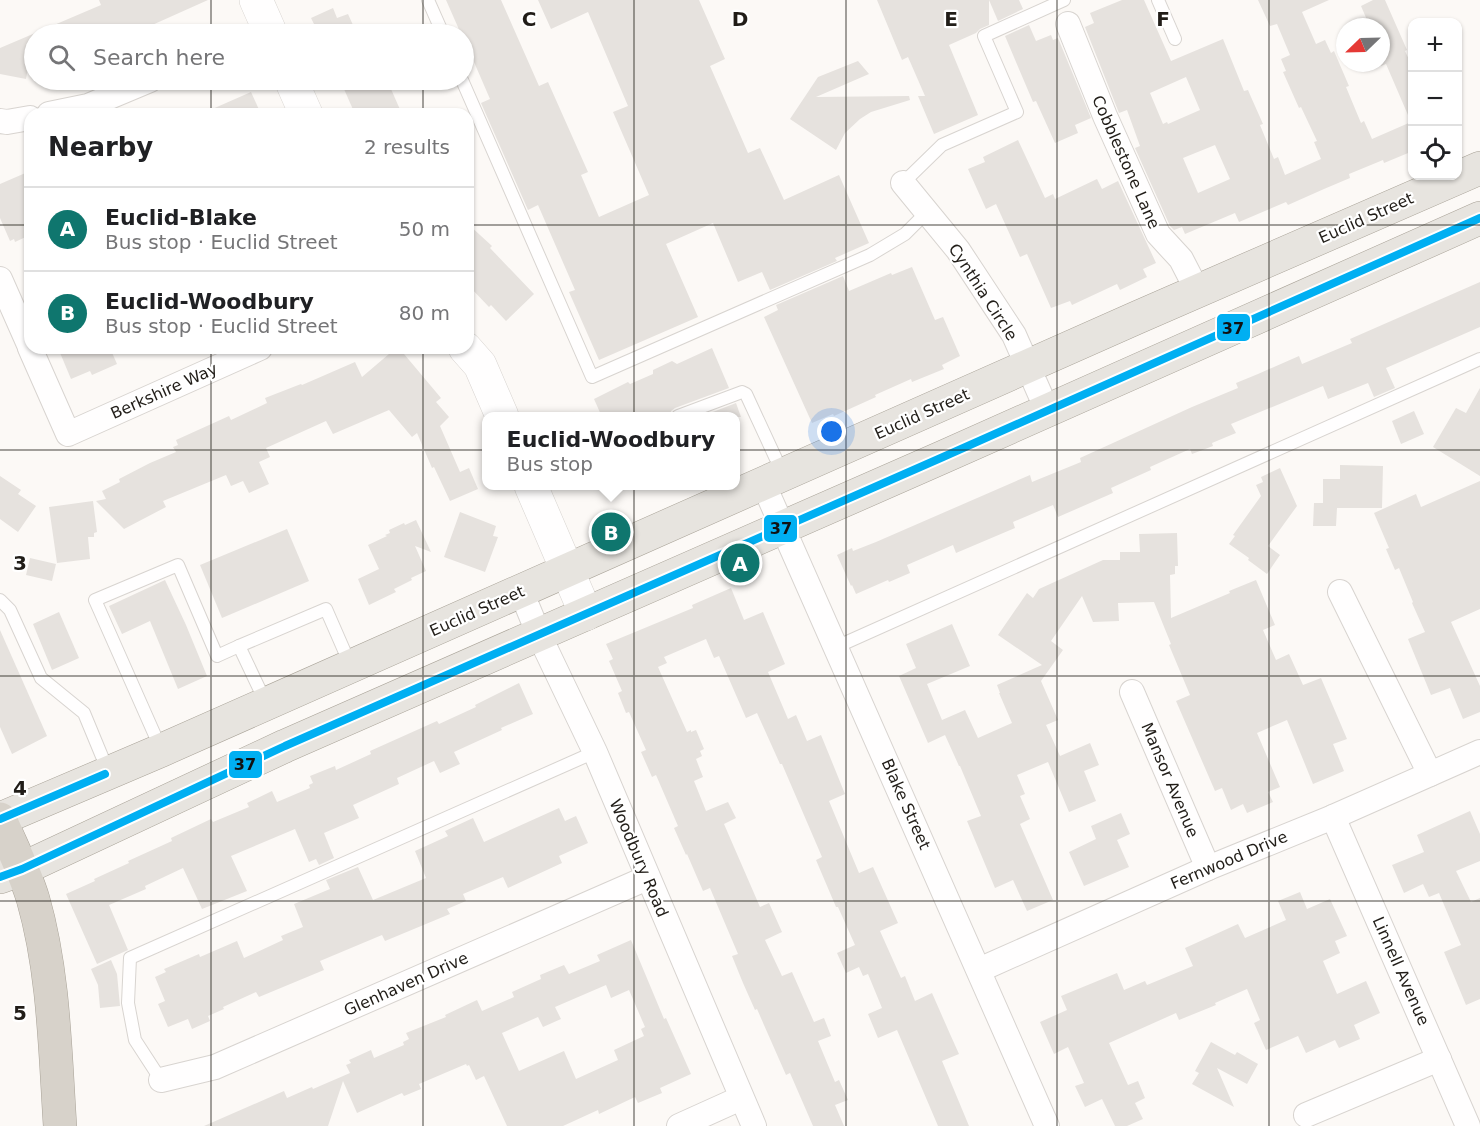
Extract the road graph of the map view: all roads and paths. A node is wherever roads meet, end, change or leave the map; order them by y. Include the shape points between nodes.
1 (428, 0) edge
2 (1064, 0) edge
3 (1158, 0) edge
4 (439, 24) edge
5 (1068, 24) dead end
6 (1175, 39) dead end
7 (126, 90) edge
8 (295, 90) edge
9 (466, 90) edge
10 (78, 108) edge
11 (303, 108) edge
12 (24, 119) edge
13 (0, 121) edge
14 (1480, 168) edge
15 (903, 183) joint
16 (927, 212) junction
17 (1480, 218) edge
18 (0, 279) edge
19 (1198, 292) junction
20 (24, 334) edge
21 (33, 354) edge
22 (247, 354) edge
23 (470, 354) edge
24 (1480, 359) edge
25 (1028, 367) junction
26 (1047, 410) junction
27 (500, 412) edge
28 (691, 412) edge
29 (773, 479) junction
30 (533, 490) edge
31 (783, 527) junction
32 (566, 570) junction
33 (521, 591) junction
34 (1340, 592) dead end
35 (0, 600) edge
36 (586, 614) junction
37 (539, 634) junction
38 (239, 646) junction
39 (836, 647) junction
40 (351, 666) junction
41 (1132, 692) dead end
42 (266, 704) junction
43 (285, 746) junction
44 (162, 750) junction
45 (1480, 752) edge
46 (595, 753) junction
47 (109, 772) junction
48 (1430, 774) junction
49 (1333, 817) junction
50 (0, 819) edge
51 (1208, 868) junction
52 (11, 873) edge
53 (647, 878) junction
54 (979, 970) junction
55 (1439, 1059) junction
56 (161, 1080) joint
57 (741, 1098) junction
58 (1306, 1115) dead end
59 (60, 1126) edge
60 (679, 1126) edge
61 (754, 1126) edge
62 (1047, 1126) edge
63 (1468, 1126) edge

1 - 4 lane
2 - 15 lane via 984,36 1017,112 942,145
3 - 6 lane
5 - 19 street, Cobblestone Lane via 1158,234 1181,259
7 - 10 street
8 - 11 street
9 - 16 lane via 592,377 870,255 905,234
12 - 13 street
14 - 19 main road, Euclid Street
15 - 16 street, Cynthia Circle
16 - 25 street, Cynthia Circle via 958,250 1014,335
17 - 26 main road
18 - 20 street
19 - 25 main road, Euclid Street
21 - 22 street, Berkshire Way via 68,434
23 - 27 street via 480,365
24 - 39 lane
25 - 26 street, Cynthia Circle
25 - 29 main road, Euclid Street
26 - 31 main road
28 - 29 lane via 742,392 746,394
29 - 31 street, Blake Street
29 - 32 main road, Euclid Street
30 - 32 street
31 - 36 main road
31 - 39 street, Blake Street
32 - 33 main road, Euclid Street
32 - 36 street
33 - 37 street, Woodbury Road
33 - 40 main road, Euclid Street
34 - 48 street
35 - 47 lane via 10,610 41,678 84,713
36 - 37 main road
37 - 43 main road
37 - 46 street, Woodbury Road
38 - 40 lane via 326,609
38 - 42 lane
38 - 44 lane via 217,656 178,565 95,600
39 - 54 street, Blake Street
40 - 42 main road, Euclid Street
41 - 51 street, Mansor Avenue
42 - 43 main road
42 - 44 main road, Euclid Street
43 - 52 main road
44 - 47 main road, Euclid Street
45 - 48 street, Fernwood Drive
46 - 53 street, Woodbury Road
46 - 56 lane via 130,958 128,1003 135,1040
47 - 50 main road, Euclid Street
48 - 49 street, Fernwood Drive
49 - 51 street, Fernwood Drive
49 - 55 street, Linnell Avenue
50 - 52 highway
51 - 54 street, Fernwood Drive
52 - 59 highway via 33,898 45,951
53 - 56 street, Glenhaven Drive via 215,1067
53 - 57 street, Woodbury Road
54 - 62 street, Blake Street
55 - 58 street
55 - 63 street, Linnell Avenue
57 - 60 street
57 - 61 street, Woodbury Road

